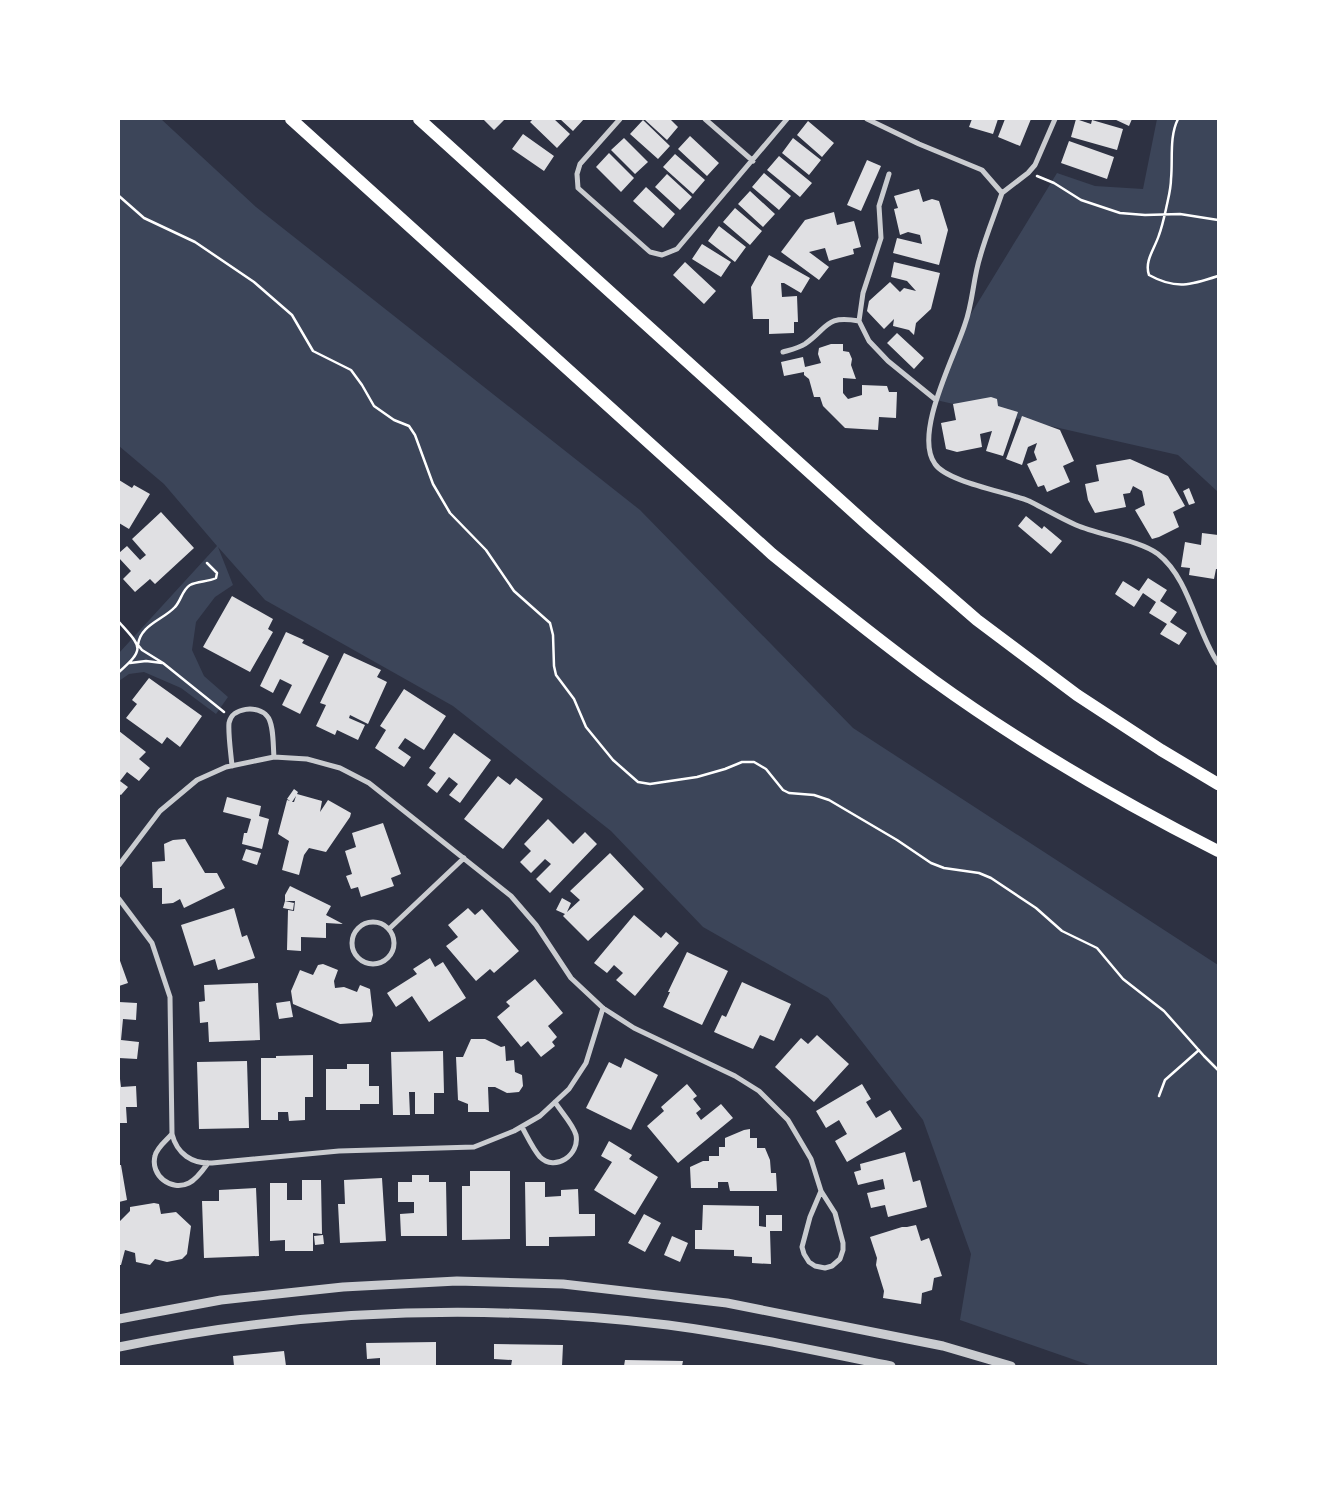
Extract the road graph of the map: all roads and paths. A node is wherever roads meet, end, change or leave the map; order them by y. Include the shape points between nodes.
1 (291, 119) edge
2 (420, 119) edge
3 (620, 119) edge
4 (705, 119) edge
5 (787, 119) edge
6 (866, 119) edge
7 (1054, 119) edge
8 (1178, 119) edge
9 (753, 161) junction
10 (889, 174) dead end
11 (1028, 174) junction
12 (1002, 193) junction
13 (119, 196) edge
14 (1164, 215) junction
15 (1218, 220) edge
16 (1218, 276) edge
17 (859, 321) junction
18 (783, 352) dead end
19 (936, 400) junction
20 (207, 563) dead end
21 (119, 622) edge
22 (138, 646) junction
23 (130, 663) junction
24 (163, 663) junction
25 (1218, 663) edge
26 (119, 672) edge
27 (231, 718) junction
28 (274, 757) junction
29 (232, 766) junction
30 (1218, 784) edge
31 (1218, 851) edge
32 (464, 858) junction
33 (119, 865) edge
34 (119, 899) edge
35 (389, 929) junction
36 (603, 1008) junction
37 (1199, 1050) junction
38 (1218, 1070) edge
39 (1159, 1096) dead end
40 (555, 1102) junction
41 (522, 1127) junction
42 (172, 1134) junction
43 (208, 1163) junction
44 (820, 1192) junction
45 (119, 1319) edge
46 (119, 1347) edge
47 (891, 1366) edge
48 (1011, 1366) edge

1 - 31 highway via 772,554 846,615 934,681 1027,743 1112,794
2 - 30 highway via 977,620 1077,696
3 - 9 street via 580,164 578,188 650,252 662,255 677,249
4 - 9 street
5 - 9 street
6 - 12 street via 982,170
7 - 11 street via 1036,165
8 - 14 path via 1172,139 1171,180
10 - 17 street via 879,206 881,238 863,293
11 - 12 street
11 - 14 path via 1054,183 1081,200 1106,210 1130,215
12 - 19 street via 980,257 966,322
13 - 37 path via 144,218 195,242 254,282 292,315 313,351 351,370 374,406 409,426 433,484 450,513 486,550 514,591 550,623 556,675 574,698 586,727 613,760 638,782 650,784 697,777 742,762 760,764 790,793 829,800 938,866 979,872 1002,884 1062,931 1097,948 1124,979 1164,1011
14 - 15 path
14 - 16 path via 1147,265 1149,275 1162,282 1188,285
17 - 18 street via 843,318 829,322 804,345
17 - 19 street via 869,340 888,361
19 - 25 street via 929,430 929,452 935,465 953,478 1027,501 1078,526 1137,544 1158,554 1182,585
20 - 22 path via 217,573 216,578 191,584 175,607 142,633
21 - 22 path
22 - 23 path
22 - 24 path
23 - 24 path
23 - 26 path
24 - 27 path
27 - 28 street via 248,709 263,712 269,717
27 - 29 street
28 - 29 street
28 - 32 street via 340,768 369,783
29 - 33 street via 197,780 160,811
32 - 35 street
32 - 36 street via 511,896 536,925 571,978
34 - 42 street via 152,943 170,997
35 - 35 street via 374,922 359,927 352,942 357,957 372,964 387,958 394,944
36 - 40 street via 586,1063 569,1089
36 - 44 street via 634,1028 735,1076 759,1091 788,1120 811,1159
37 - 38 path
37 - 39 path via 1165,1080
40 - 41 street
40 - 41 street via 576,1135 575,1148 568,1158 553,1162 541,1158
41 - 43 street via 474,1146 339,1151
42 - 43 street via 176,1146 185,1156 196,1162
42 - 43 street via 155,1156 156,1170 162,1179 172,1185 187,1184
44 - 44 street via 802,1247 809,1262 825,1268 840,1259 844,1246 835,1213
45 - 48 street via 221,1300 343,1287 457,1281 564,1284 727,1303 943,1346
46 - 47 street via 276,1322 460,1311 576,1316 669,1326

